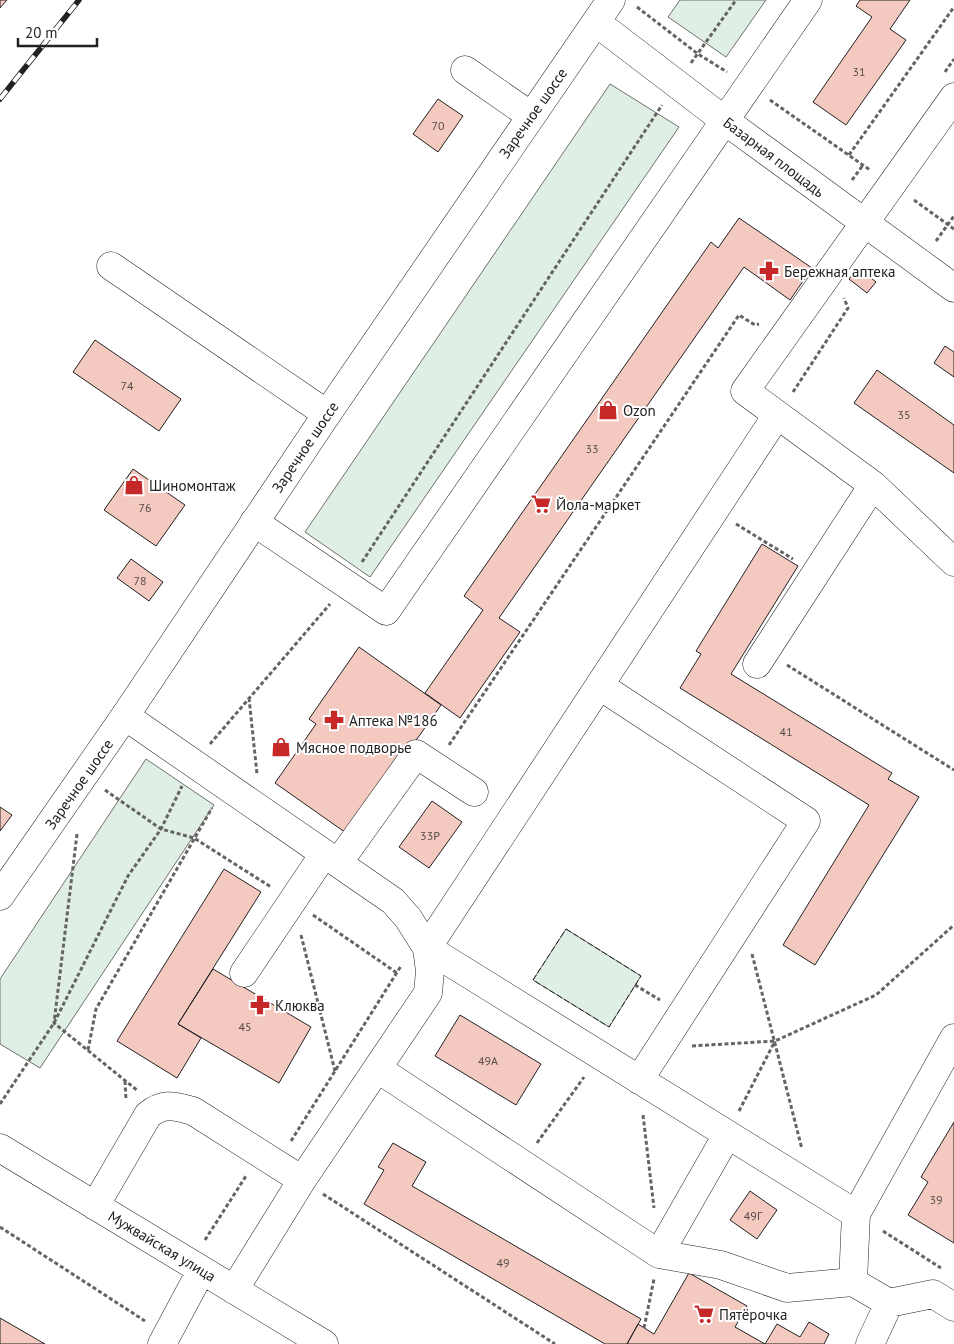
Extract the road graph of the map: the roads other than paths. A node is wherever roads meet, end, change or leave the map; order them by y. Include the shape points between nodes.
1 (808, 0) edge
2 (623, 3) edge
3 (597, 23) junction
4 (465, 70) dead end
5 (954, 97) edge
6 (531, 116) junction
7 (724, 120) junction
8 (863, 223) junction
9 (111, 266) dead end
10 (954, 288) edge
11 (327, 414) junction
12 (777, 415) junction
13 (873, 485) junction
14 (254, 522) junction
15 (954, 562) edge
16 (762, 658) road end
17 (600, 686) junction
18 (125, 716) junction
19 (474, 792) dead end
20 (331, 858) junction
21 (0, 896) edge
22 (427, 948) junction
23 (244, 973) dead end
24 (954, 1038) edge
25 (378, 1069) junction
26 (639, 1080) junction
27 (727, 1135) junction
28 (0, 1148) edge
29 (302, 1180) junction
30 (95, 1206) junction
31 (856, 1214) junction
32 (659, 1254) junction
33 (201, 1271) junction
34 (853, 1282) junction
35 (234, 1290) junction
36 (890, 1303) junction
37 (954, 1307) edge
38 (164, 1340) edge
39 (324, 1344) edge
40 (870, 1344) edge

1 - 7 main road
2 - 3 main road, Заречное шоссе
3 - 6 main road, Заречное шоссе
3 - 7 main road, Базарная площадь
4 - 6 main road
5 - 8 main road
6 - 11 main road, Заречное шоссе
7 - 8 main road, Базарная площадь
7 - 14 main road via 386,611
8 - 10 main road, Базарная площадь
8 - 12 main road via 745,391
9 - 11 main road
11 - 14 main road, Заречное шоссе
12 - 13 main road
12 - 17 main road
13 - 15 main road
13 - 16 main road
14 - 18 main road, Заречное шоссе
17 - 22 main road
17 - 26 main road via 806,822
18 - 20 main road
18 - 21 main road, Заречное шоссе
19 - 20 main road via 416,754
20 - 22 main road via 401,910
20 - 23 main road via 293,901
22 - 25 main road via 428,993
22 - 26 main road
24 - 31 main road
25 - 29 main road
25 - 32 main road
26 - 27 main road
27 - 31 main road
27 - 32 main road
28 - 30 main road, Мужвайская улица
29 - 30 main road via 193,1110 158,1107 148,1115
29 - 35 main road
30 - 33 main road, Мужвайская улица
31 - 34 main road
32 - 34 main road via 721,1265 787,1288
33 - 35 main road, Мужвайская улица
33 - 38 main road
34 - 36 main road
35 - 39 main road, Мужвайская улица
36 - 37 main road via 933,1294
36 - 40 main road

